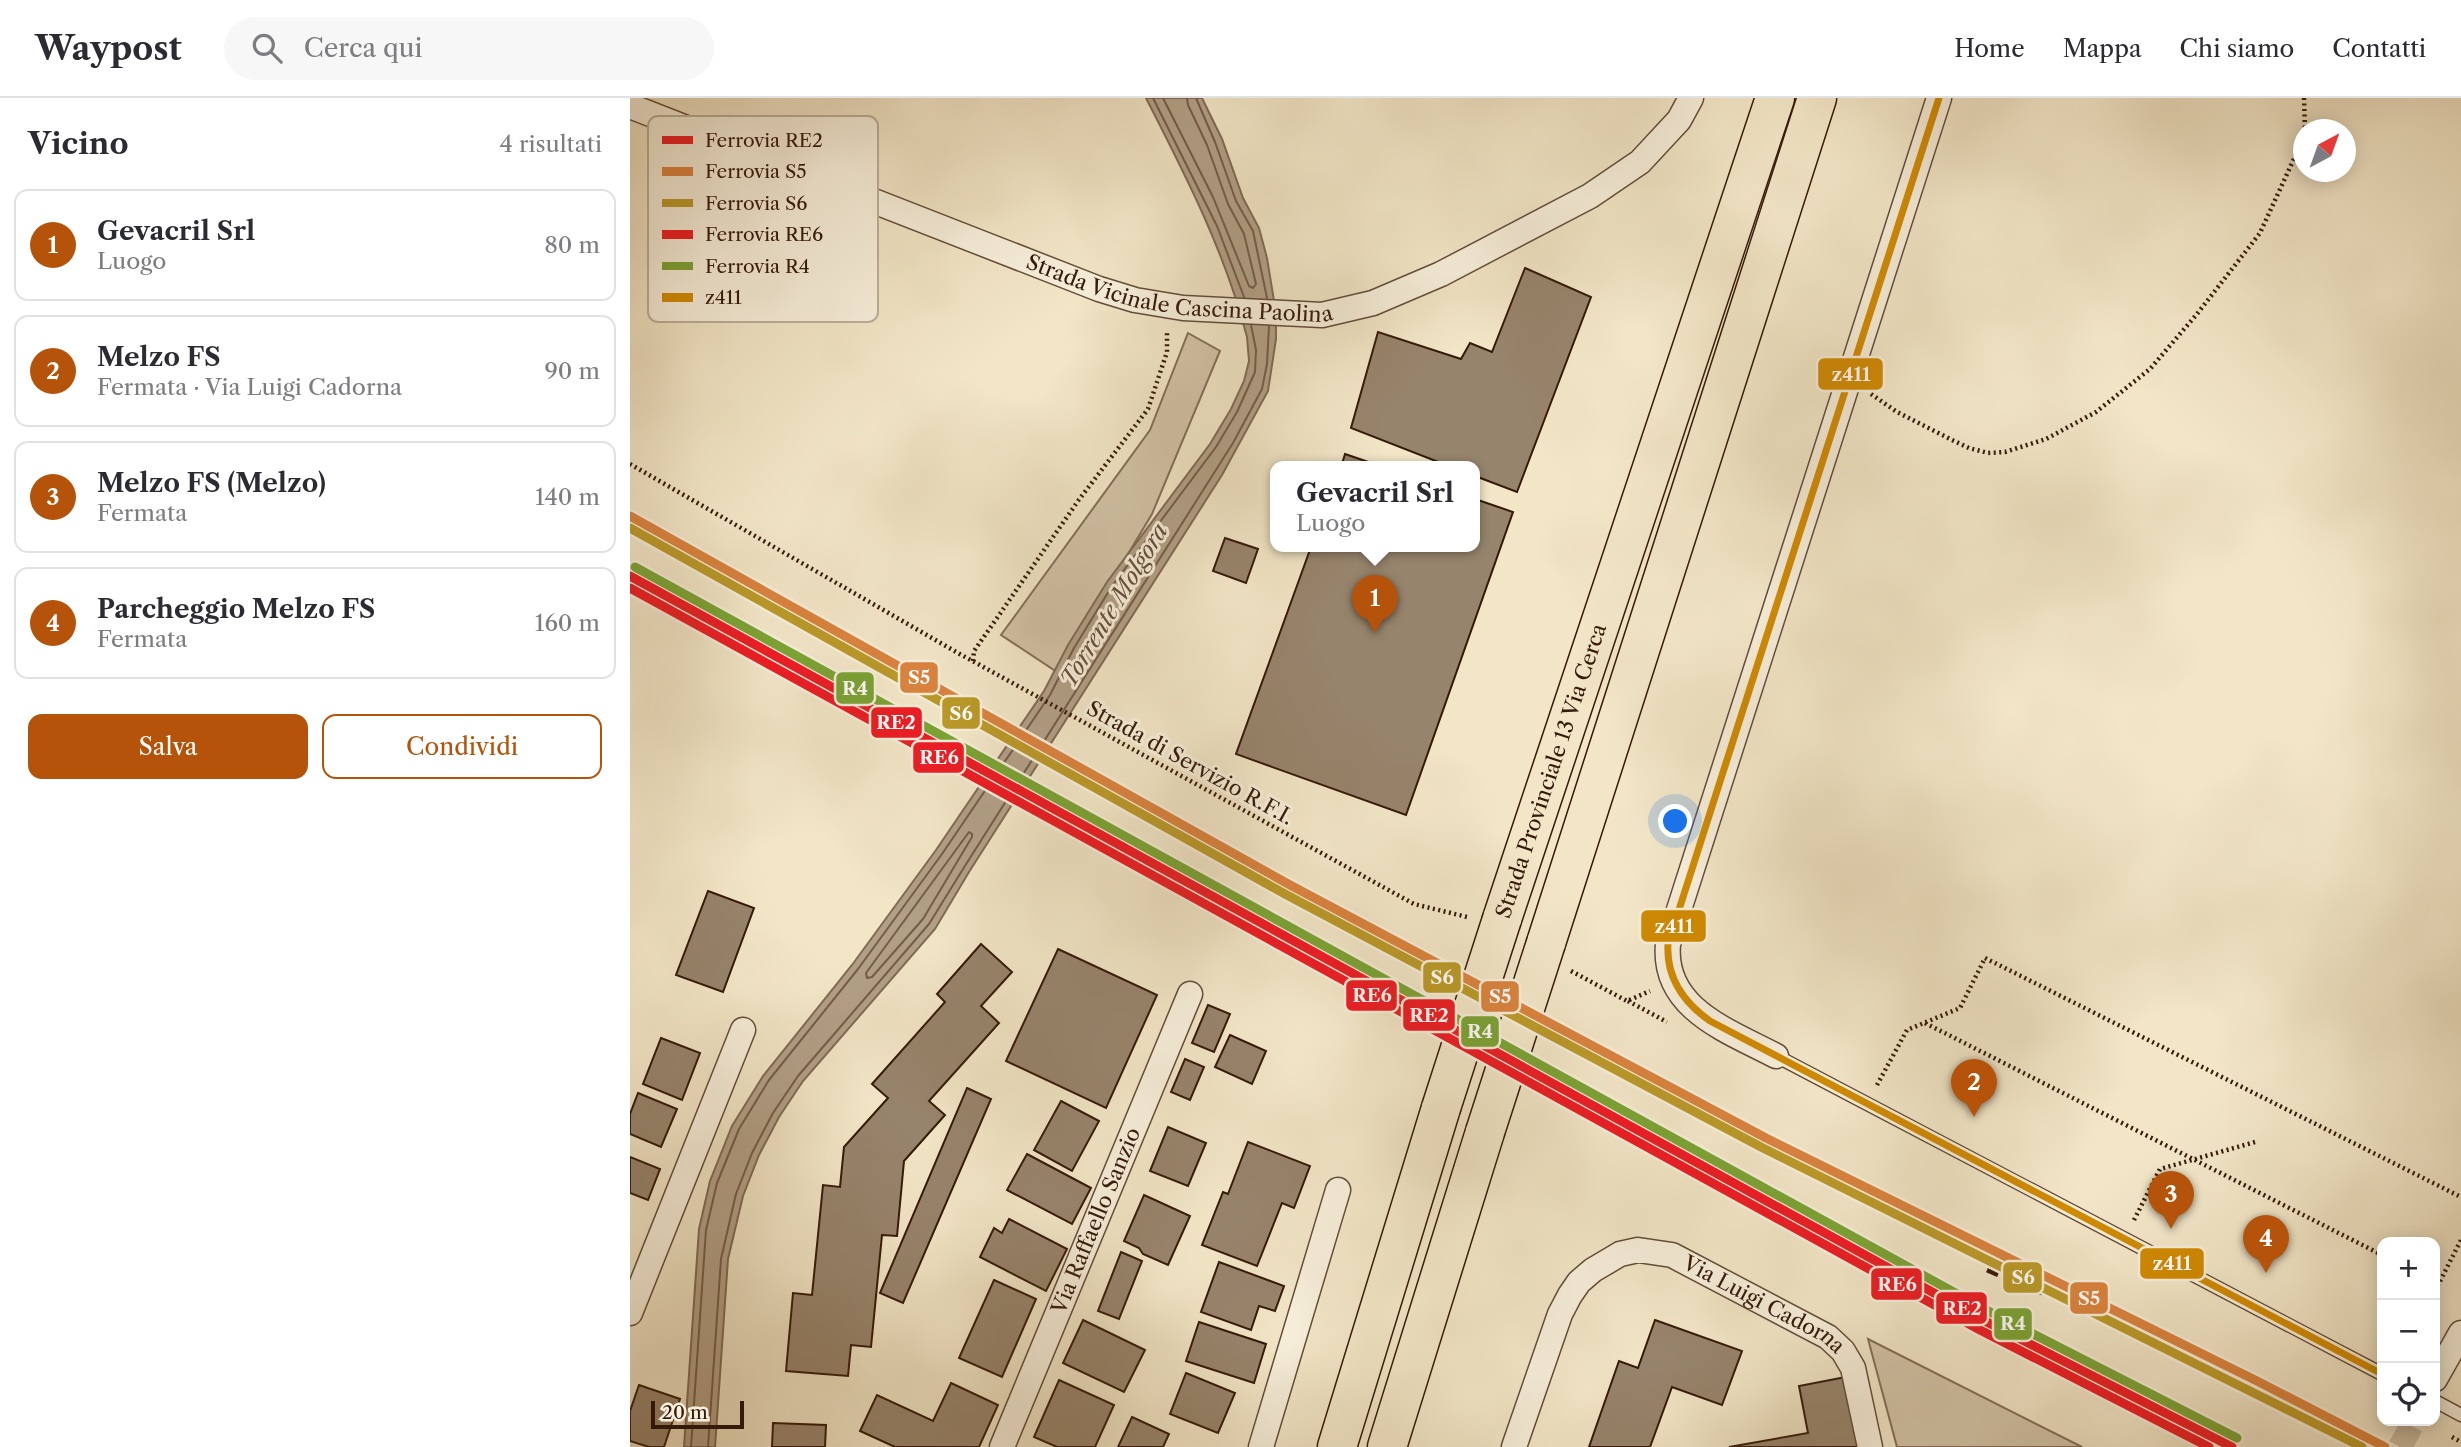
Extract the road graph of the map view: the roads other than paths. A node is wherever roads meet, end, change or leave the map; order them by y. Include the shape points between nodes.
1 (1691, 98) edge
2 (1774, 98) edge
3 (1817, 98) edge
4 (1939, 98) edge
5 (630, 106) edge
6 (656, 116) edge
7 (878, 203) edge
8 (1190, 995) dead end
9 (743, 1030) dead end
10 (1776, 1056) joint
11 (1338, 1190) dead end
12 (630, 1313) edge
13 (2461, 1333) edge
14 (2440, 1370) edge
15 (2377, 1371) edge
16 (2440, 1404) edge
17 (2461, 1415) edge
18 (1002, 1447) edge
19 (1261, 1447) edge
20 (1337, 1447) edge
21 (1387, 1447) edge
22 (1514, 1447) edge
23 (1870, 1447) edge

1 - 7 street, Strada Vicinale Cascina Paolina via 1679,120 1640,162 1590,196 1417,285 1374,303 1322,314 1203,309 1135,300
2 - 20 main road, Strada Provinciale 13 Via Cerca, bridge via 1485,918 1418,1182
3 - 21 main road, bridge via 1556,956 1462,1199
4 - 10 street via 1668,944 1667,961 1674,981 1694,1010
5 - 6 street, Strada Vicinale Cascina Paolina
8 - 18 street, Via Raffaello Sanzio
9 - 12 street
10 - 15 lane
11 - 19 street
13 - 14 street
16 - 17 lane
22 - 23 street, Via Luigi Cadorna via 1560,1314 1574,1288 1593,1270 1620,1254 1638,1250 1664,1252 1828,1337 1853,1368

